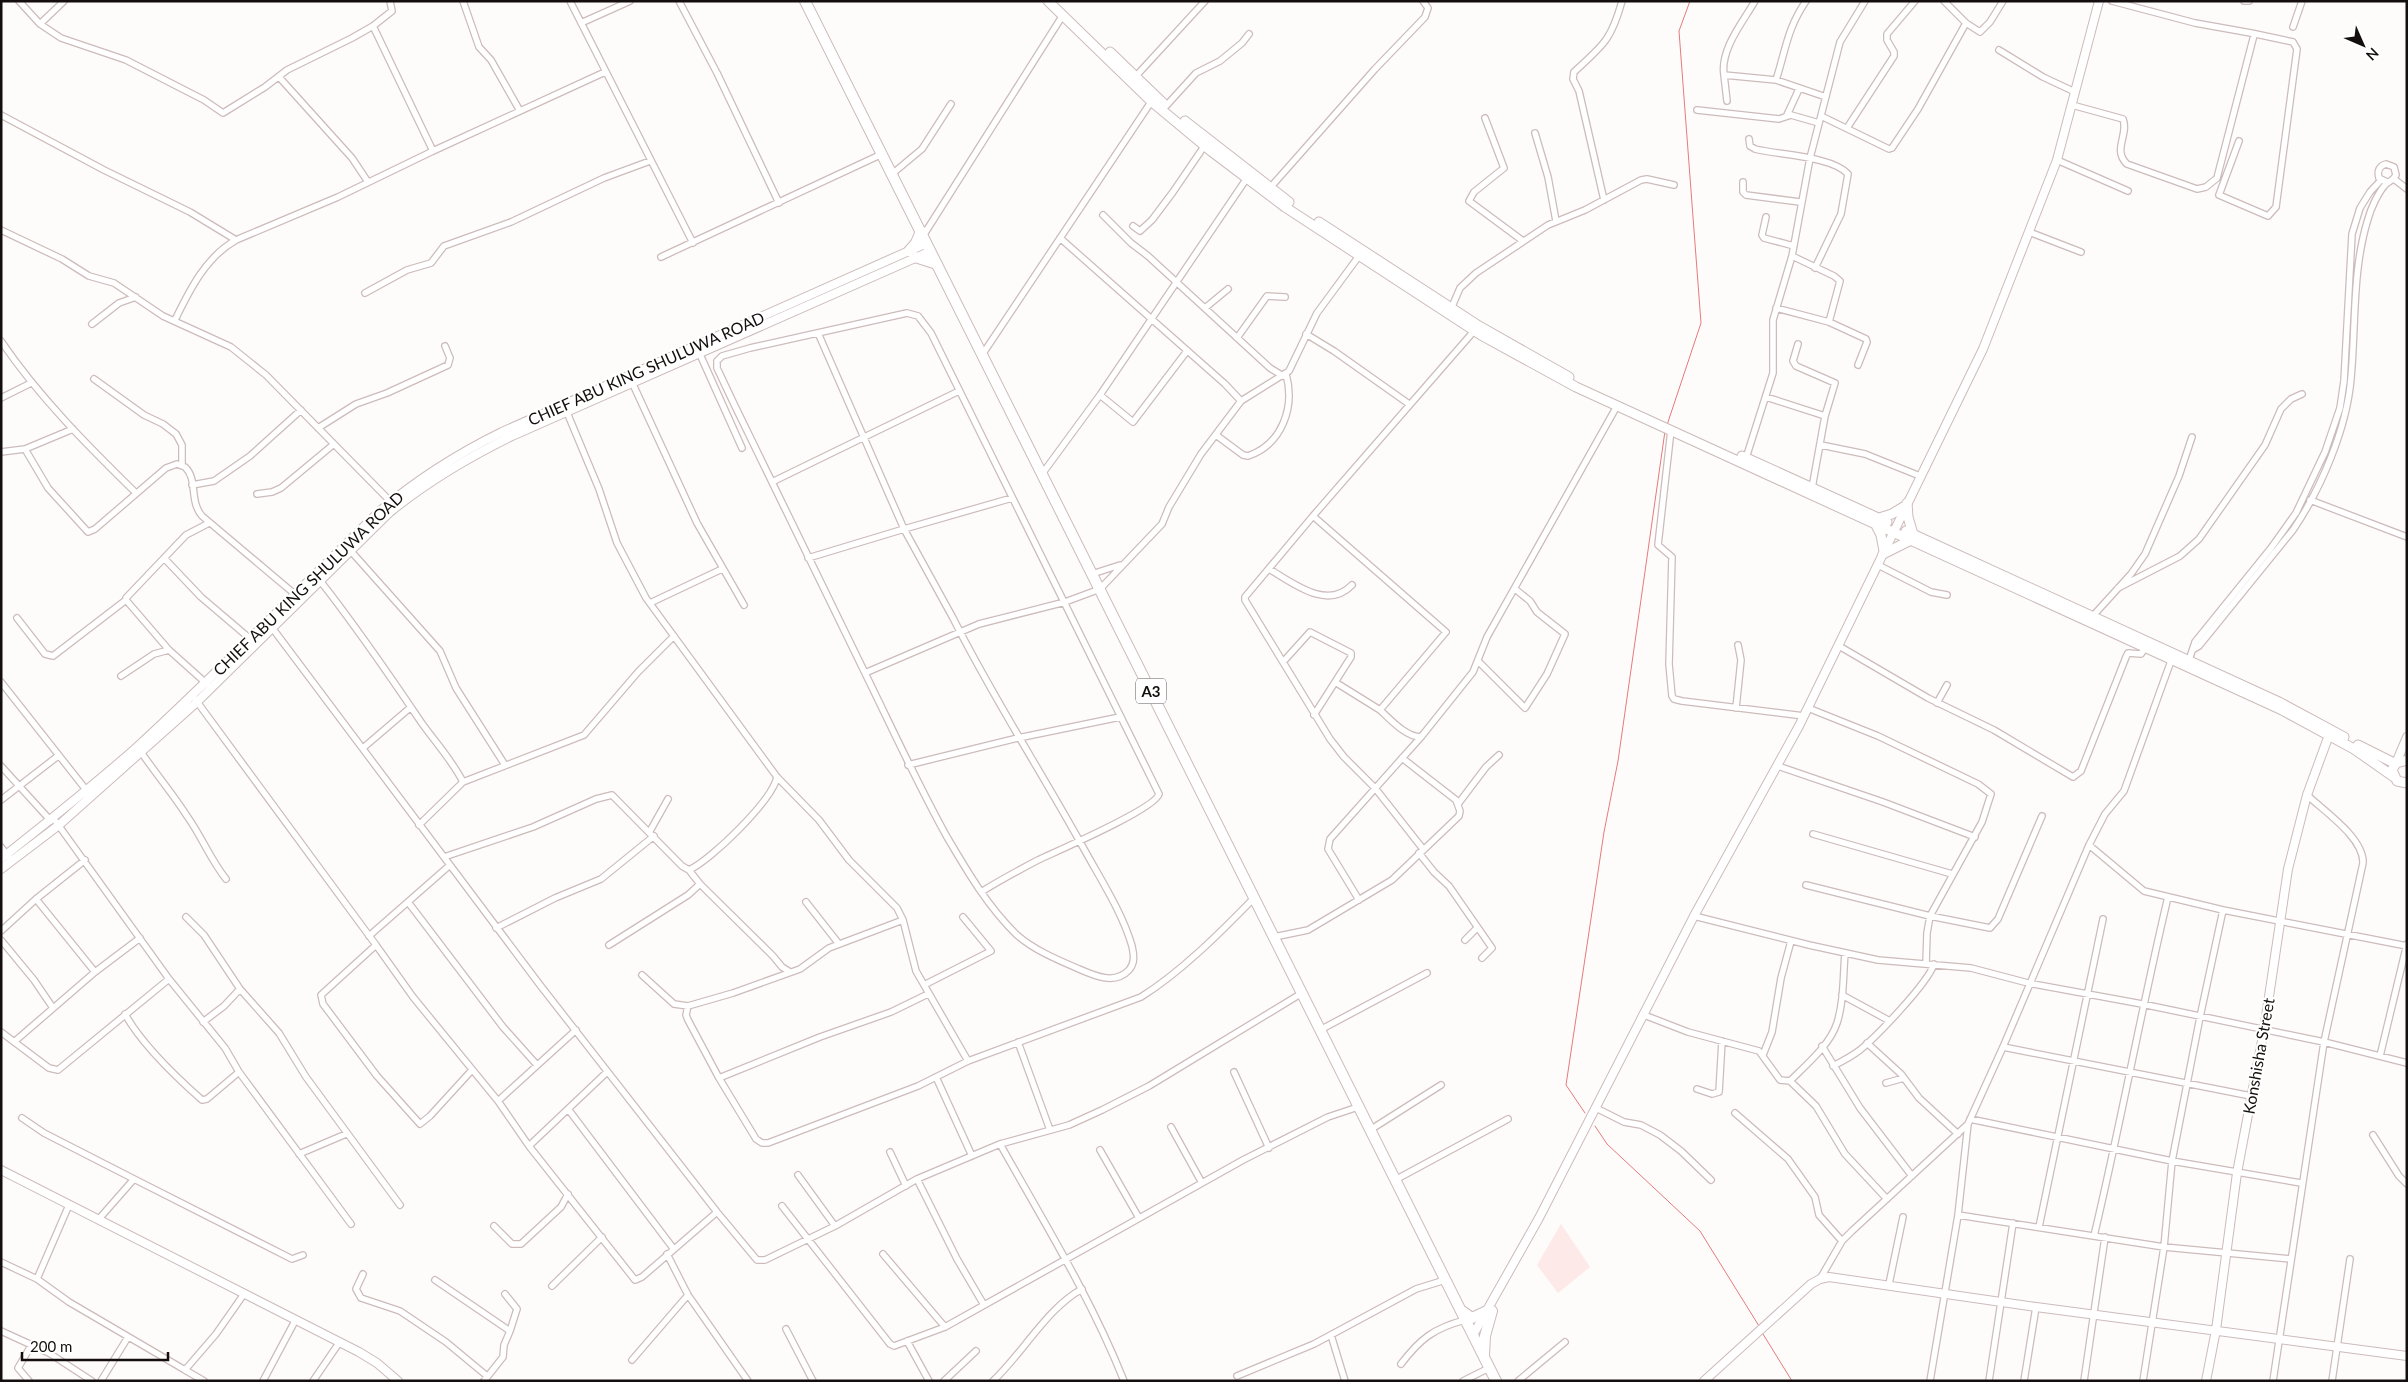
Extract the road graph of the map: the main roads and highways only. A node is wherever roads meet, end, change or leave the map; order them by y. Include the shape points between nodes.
1 (805, 1) edge
2 (1048, 1) edge
3 (1060, 8) edge
4 (1154, 98) junction
5 (1268, 190) junction
6 (926, 240) junction
7 (937, 264) junction
8 (1877, 520) junction
9 (1912, 537) junction
10 (2091, 619) junction
11 (2187, 664) junction
12 (2407, 760) edge
13 (2396, 763) junction
14 (2400, 781) edge
15 (2407, 791) edge
16 (1458, 1308) junction
17 (1487, 1363) junction
18 (1496, 1381) edge

1 - 6 highway, A3
2 - 3 main road
3 - 4 main road
3 - 4 main road via 1136,76
4 - 5 main road
4 - 5 main road via 1205,145
5 - 8 main road via 1450,309 1582,384
5 - 8 main road via 1359,256 1474,331 1539,368 1617,406
6 - 7 highway, A3
6 - 7 highway via 916,243 912,254
7 - 16 highway, A3
8 - 9 main road
8 - 9 main road via 1884,552
8 - 9 main road via 1906,504
9 - 10 main road
10 - 11 main road
10 - 11 main road via 2171,661
11 - 13 main road via 2304,714
11 - 14 main road via 2329,735
12 - 13 main road
13 - 14 main road via 2392,770
14 - 15 main road
16 - 17 highway, A3
16 - 17 highway via 1472,1318 1489,1311 1485,1336
17 - 18 highway, A3

